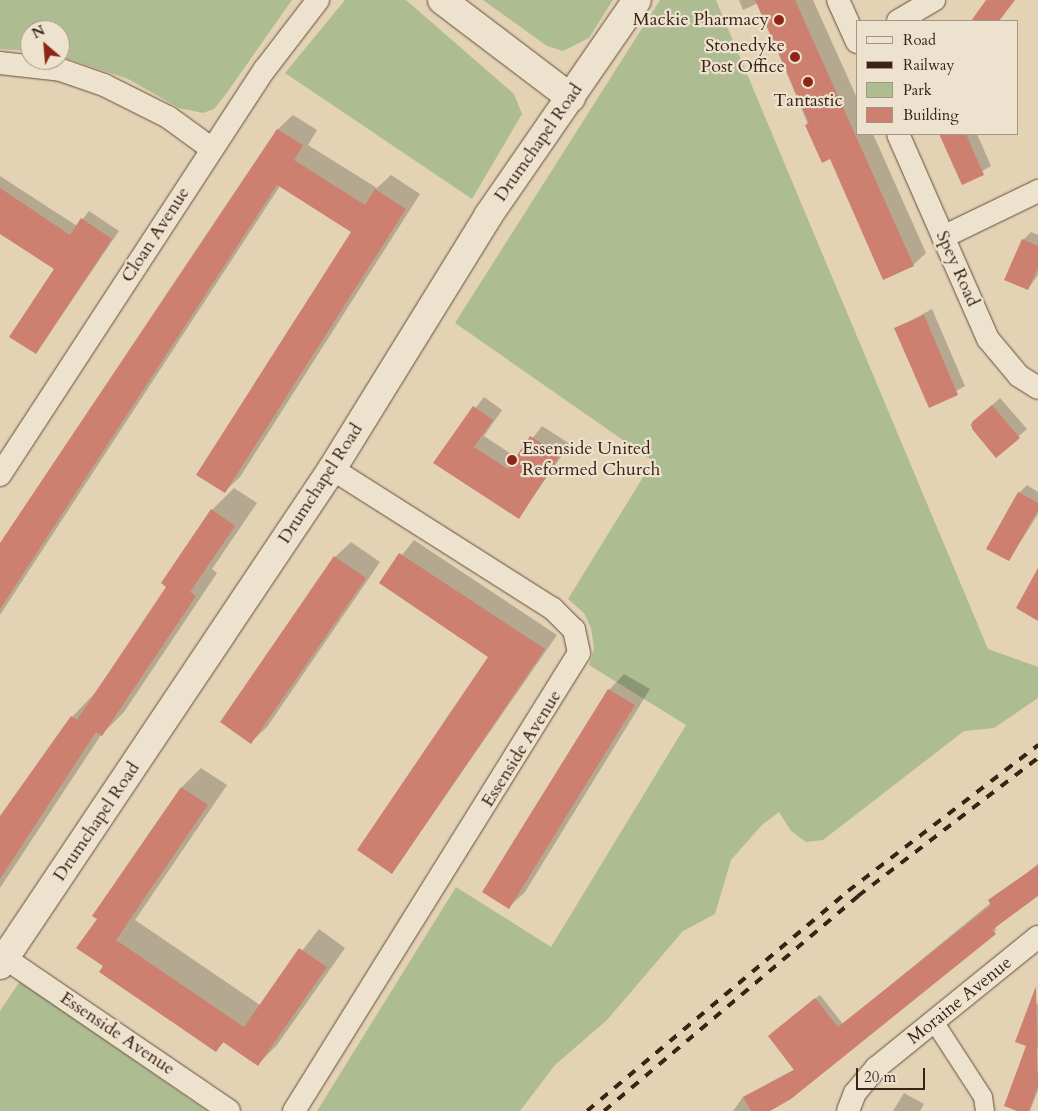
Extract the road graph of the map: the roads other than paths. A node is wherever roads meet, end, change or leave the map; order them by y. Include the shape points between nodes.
1 (318, 0) edge
2 (442, 0) edge
3 (637, 0) edge
4 (838, 0) edge
5 (934, 0) edge
6 (900, 20) edge
7 (856, 39) edge
8 (0, 63) edge
9 (570, 98) junction
10 (898, 135) edge
11 (212, 149) junction
12 (1038, 191) edge
13 (943, 237) junction
14 (1038, 388) edge
15 (332, 469) junction
16 (0, 475) edge
17 (1038, 937) edge
18 (3, 962) edge
19 (935, 1022) junction
20 (229, 1111) edge
21 (294, 1111) edge
22 (848, 1111) edge
23 (985, 1111) edge

1 - 11 street, Cloan Avenue via 290,34
2 - 9 street
3 - 9 street, Drumchapel Road
4 - 7 street
5 - 6 street
8 - 11 street via 61,70 104,85 168,118
9 - 15 street, Drumchapel Road via 488,216
10 - 13 street, Spey Road
11 - 16 street, Cloan Avenue
12 - 13 street
13 - 14 street, Spey Road via 988,339 1019,376
15 - 18 street, Drumchapel Road
15 - 21 street, Essenside Avenue via 553,609 574,630 579,653
17 - 19 street, Moraine Avenue
18 - 20 street, Essenside Avenue
19 - 22 street, Moraine Avenue via 864,1079
19 - 23 street via 983,1096

